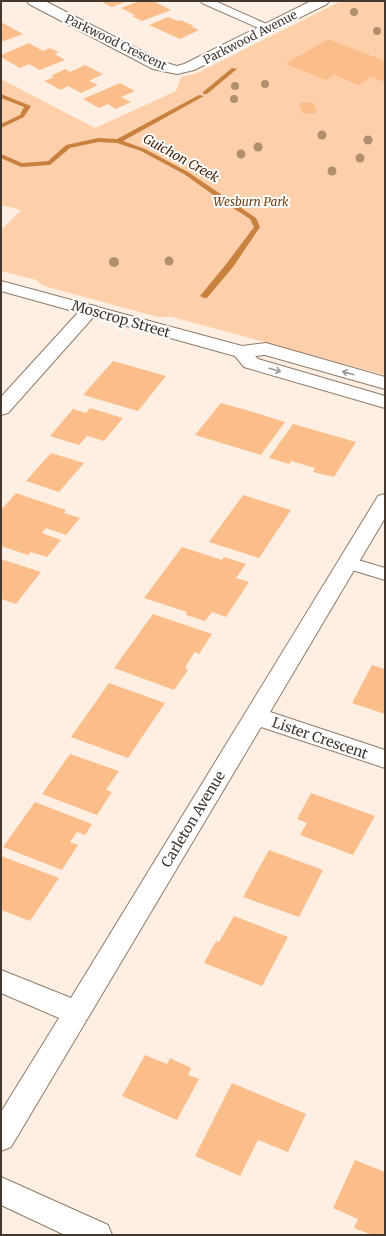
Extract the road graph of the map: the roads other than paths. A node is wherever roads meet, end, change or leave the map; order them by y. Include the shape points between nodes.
1 (34, 1) edge
2 (206, 1) edge
3 (322, 1) edge
4 (266, 28) junction
5 (177, 70) joint
6 (1, 286) edge
7 (90, 310) junction
8 (242, 352) junction
9 (385, 383) edge
10 (385, 402) edge
11 (1, 409) edge
12 (385, 500) edge
13 (348, 562) junction
14 (385, 574) edge
15 (256, 716) junction
16 (385, 759) edge
17 (1, 981) edge
18 (77, 1013) junction
19 (1, 1138) edge
20 (1, 1191) edge
21 (97, 1235) edge

1 - 5 street, Parkwood Crescent via 158,66
2 - 4 lane
3 - 4 street, Parkwood Avenue
4 - 5 street, Parkwood Avenue via 190,67
6 - 7 street, Moscrop Street
7 - 8 street, Moscrop Street
7 - 11 street
9 -> 8 street, Moscrop Street via 266,349
8 -> 10 street, Moscrop Street via 250,363
12 - 13 street, Carleton Avenue
13 - 14 lane
13 - 15 street, Carleton Avenue
15 - 16 street, Lister Crescent
15 - 18 street, Carleton Avenue
17 - 18 street
18 - 19 street, Carleton Avenue
20 - 21 street

